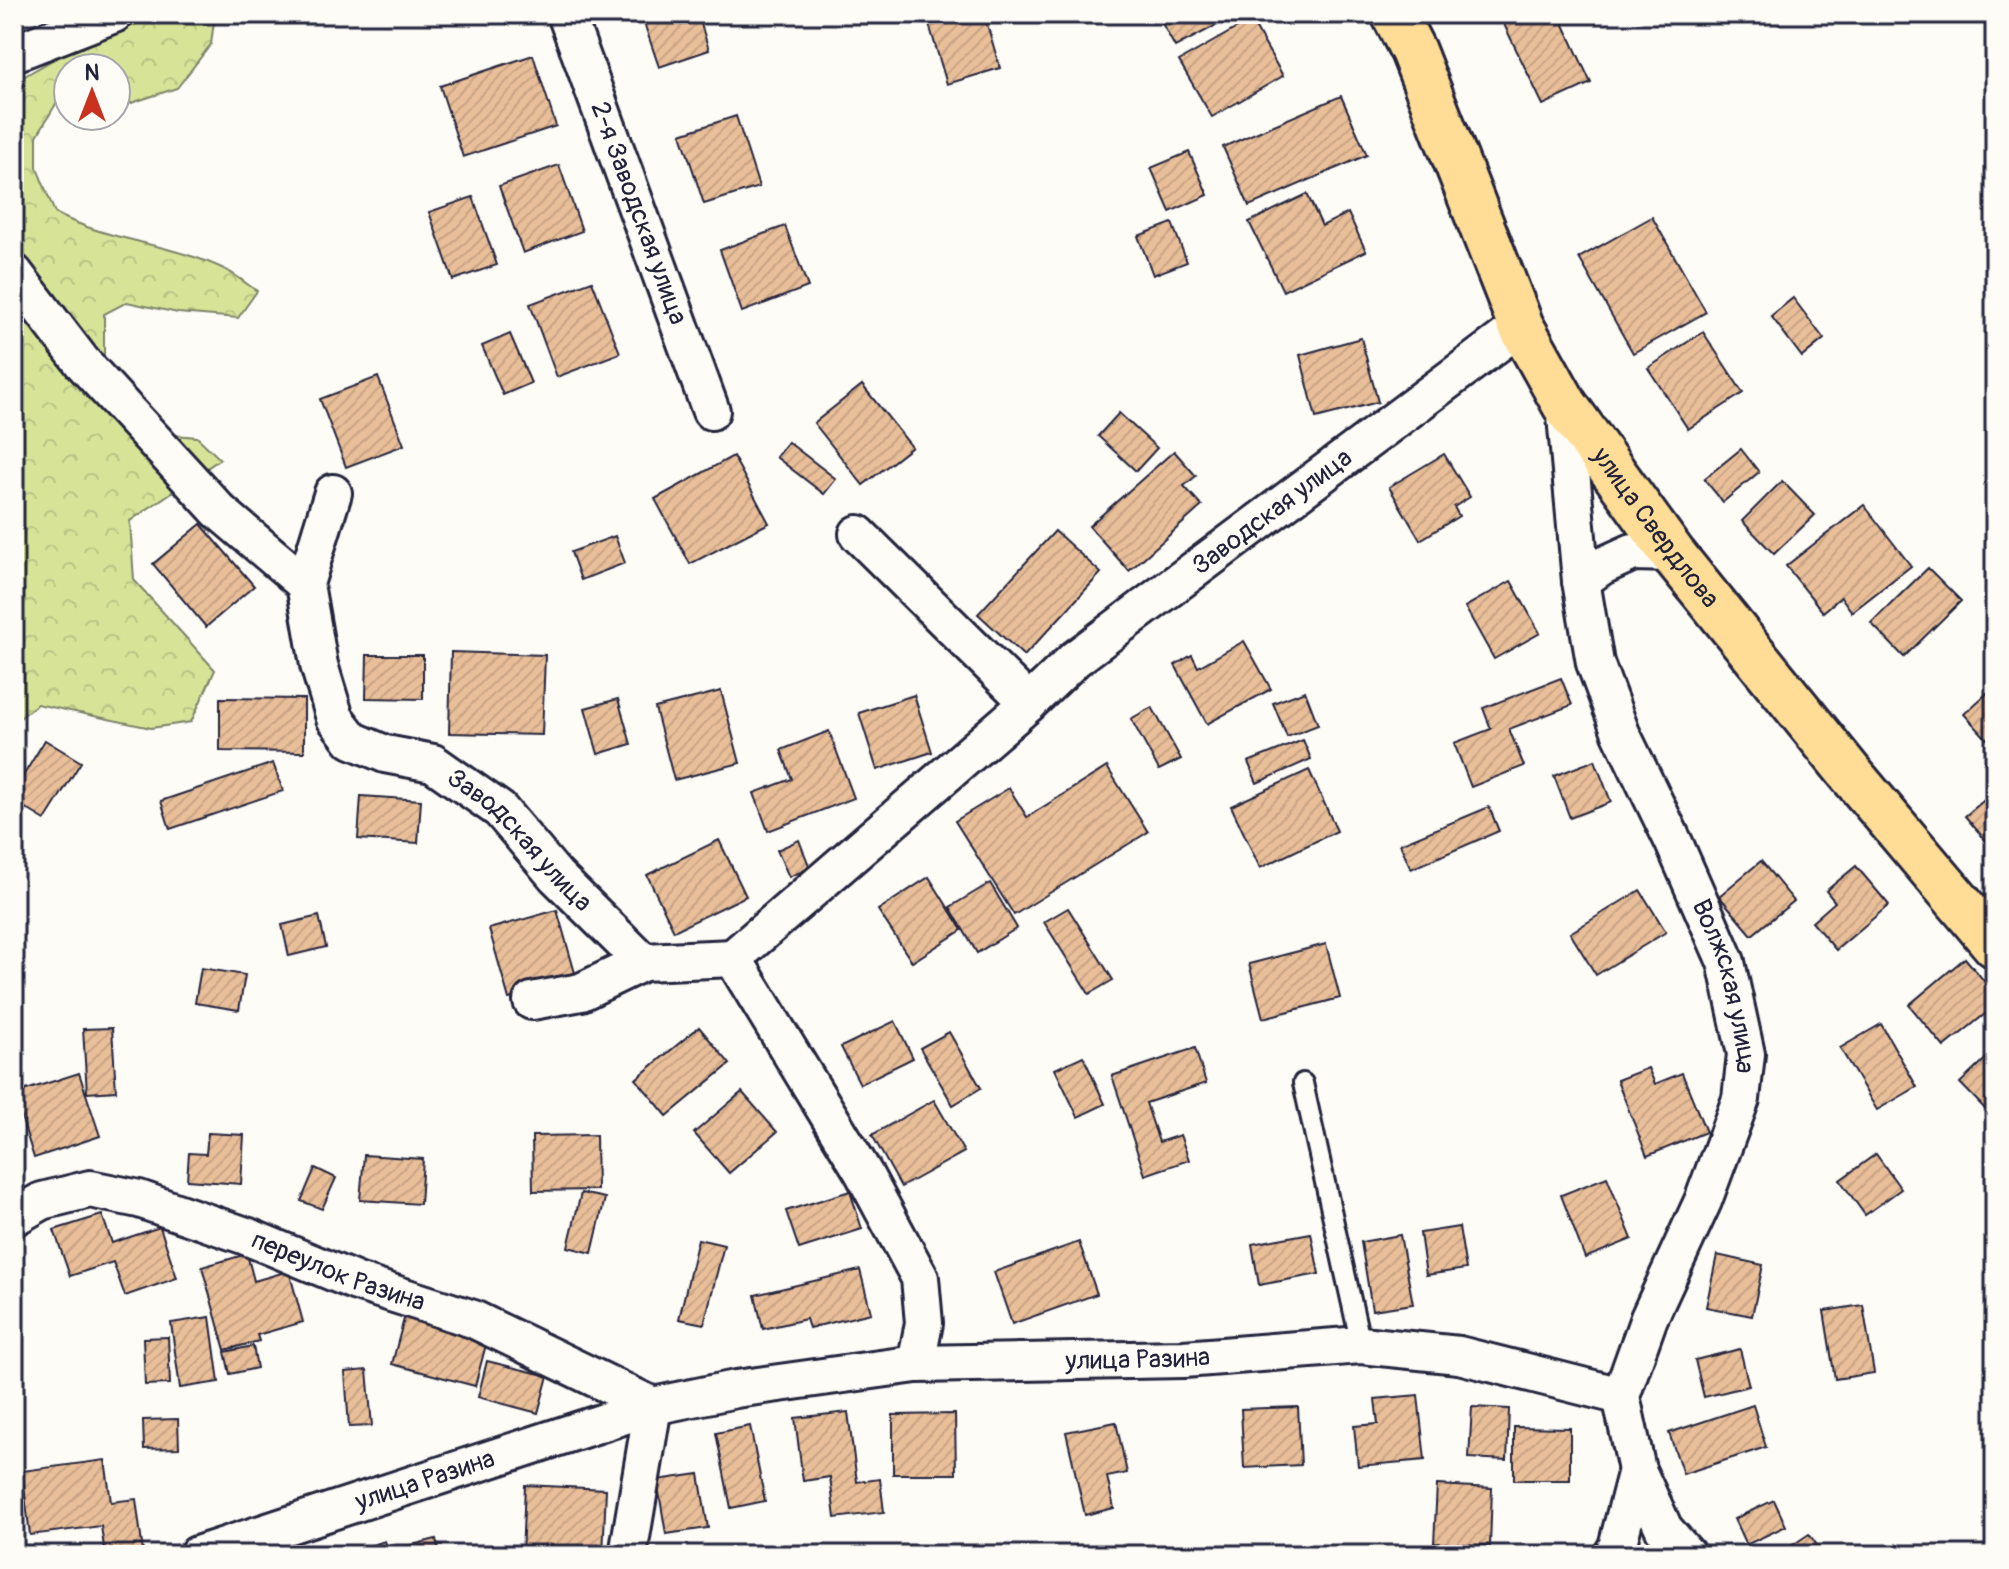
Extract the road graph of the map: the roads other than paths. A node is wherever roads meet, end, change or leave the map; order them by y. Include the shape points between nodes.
1 (114, 14) edge
2 (566, 14) edge
3 (1403, 32) edge
4 (14, 53) edge
5 (14, 273) edge
6 (1521, 326) junction
7 (1565, 405) junction
8 (711, 411) dead end
9 (333, 493) dead end
10 (858, 534) dead end
11 (1672, 553) junction
12 (1581, 581) junction
13 (305, 584) junction
14 (1029, 703) junction
15 (1995, 945) edge
16 (733, 958) junction
17 (643, 962) junction
18 (532, 1001) dead end
19 (1303, 1083) dead end
20 (14, 1217) edge
21 (1361, 1345) junction
22 (916, 1364) junction
23 (1621, 1396) junction
24 (653, 1406) junction
25 (1637, 1470) junction
26 (197, 1555) edge
27 (628, 1555) edge
28 (1612, 1555) edge
29 (1687, 1555) edge

1 - 4 street
2 - 8 street, 2-я Заводская улица
3 - 6 highway, улица Свердлова
5 - 13 street via 82,362 219,511
6 - 7 highway, улица Свердлова
6 - 14 street, Заводская улица via 1075,659
7 - 11 highway, улица Свердлова
7 - 12 street, Волжская улица
9 - 13 street, Заводская улица
10 - 14 street
11 - 12 street via 1633,552
11 - 15 highway, улица Свердлова
12 - 23 street, Волжская улица via 1595,663 1621,733 1726,962 1746,1054 1741,1099
13 - 17 street, Заводская улица via 319,665 335,718 352,740 385,754 433,763 500,810 556,876
14 - 16 street, Заводская улица
16 - 17 street
16 - 22 street via 863,1172 920,1278 924,1323
17 - 18 street via 581,992
19 - 21 lane
20 - 24 street, переулок Разина via 42,1201 90,1189 139,1199 357,1282 473,1319
21 - 22 street, улица Разина via 1184,1359
21 - 23 street, улица Разина via 1459,1355
22 - 24 street, улица Разина
23 - 25 street
24 - 26 street, улица Разина
24 - 27 street
25 - 28 street
25 - 29 street via 1664,1529

